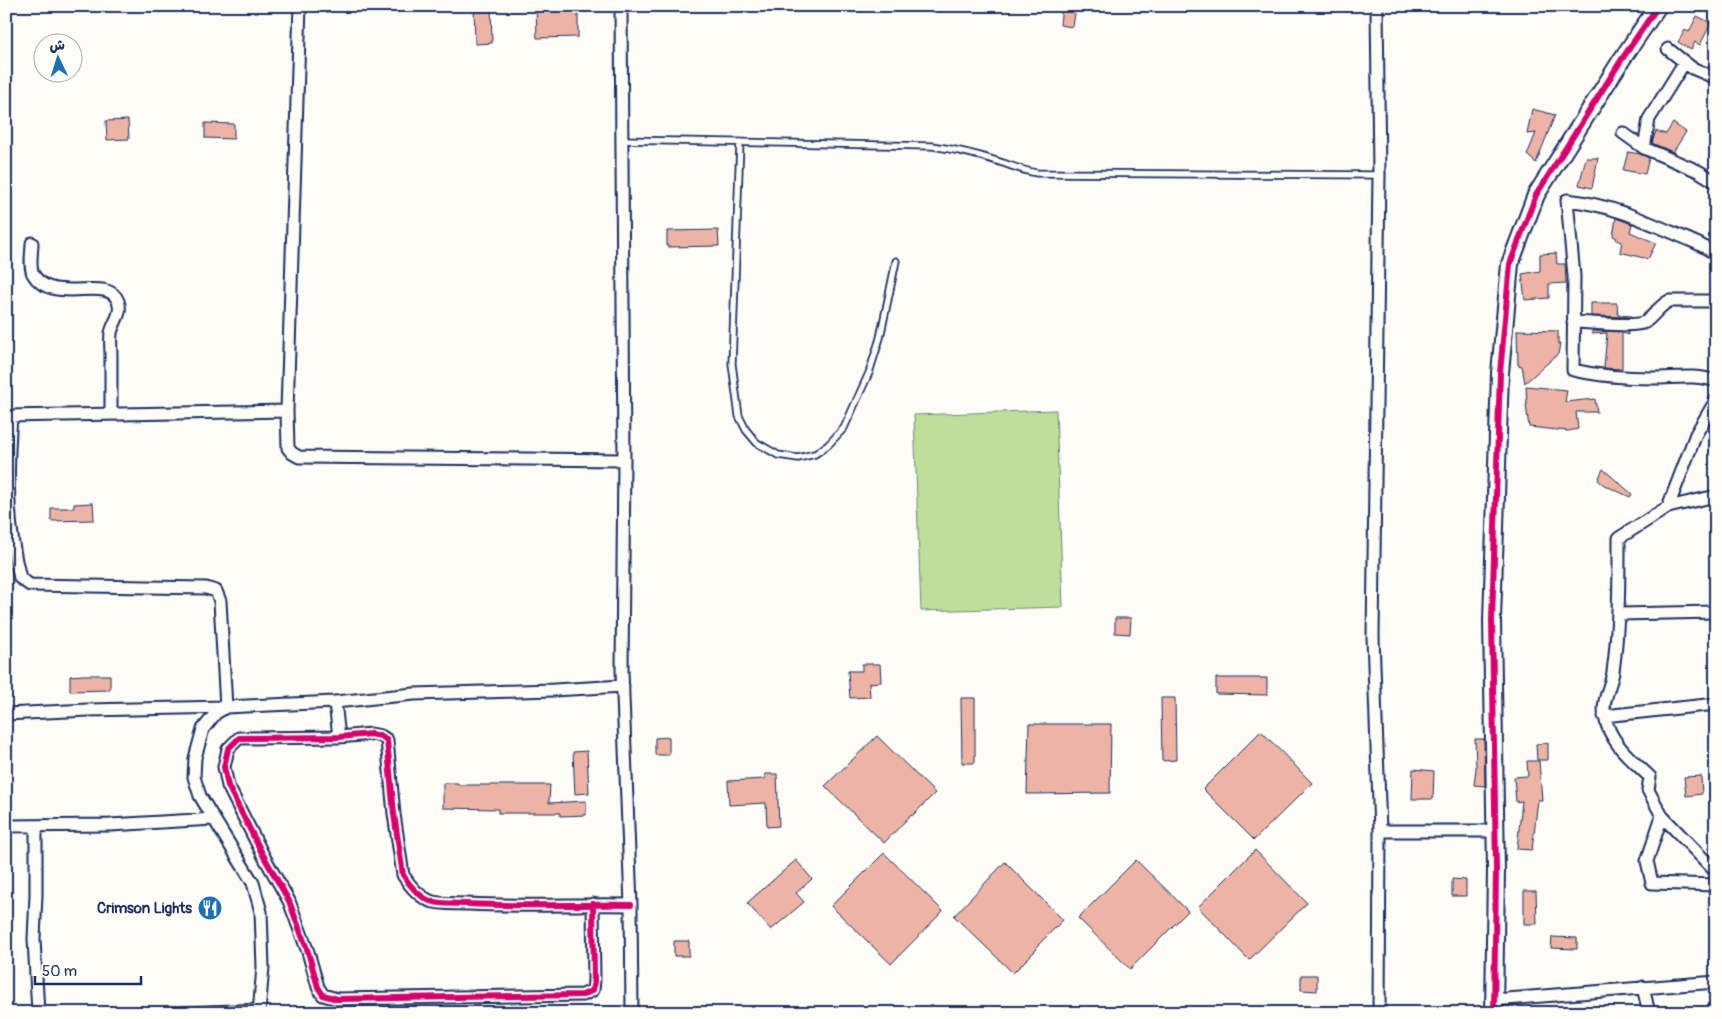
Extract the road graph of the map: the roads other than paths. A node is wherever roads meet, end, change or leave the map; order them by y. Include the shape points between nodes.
1 (300, 6) edge
2 (621, 6) edge
3 (1377, 6) edge
4 (1658, 6) edge
5 (1668, 49) dead end
6 (1684, 63) junction
7 (1716, 78) edge
8 (1623, 133) dead end
9 (621, 140) junction
10 (740, 142) junction
11 (1644, 148) junction
12 (1379, 175) junction
13 (1716, 182) edge
14 (32, 243) dead end
15 (1716, 255) edge
16 (896, 261) dead end
17 (1716, 301) edge
18 (1573, 322) junction
19 (1716, 381) edge
20 (1716, 400) edge
21 (286, 411) junction
22 (111, 414) junction
23 (9, 416) edge
24 (624, 460) junction
25 (1716, 496) edge
26 (1668, 506) junction
27 (1716, 612) edge
28 (1618, 614) junction
29 (623, 686) junction
30 (335, 702) junction
31 (1716, 704) edge
32 (226, 707) junction
33 (6, 714) edge
34 (1604, 716) junction
35 (339, 737) junction
36 (1662, 816) junction
37 (213, 819) junction
38 (6, 826) edge
39 (36, 826) junction
40 (1380, 831) junction
41 (1495, 831) junction
42 (1716, 872) edge
43 (1716, 885) edge
44 (593, 904) junction
45 (631, 905) junction
46 (1716, 982) edge
47 (1643, 987) junction
48 (1494, 1006) edge
49 (259, 1011) edge
50 (38, 1013) edge
51 (184, 1013) edge
52 (632, 1013) edge
53 (1379, 1013) edge
54 (1649, 1013) edge

1 - 21 street
2 - 9 street
3 - 12 street
4 - 41 street via 1536,195 1510,264 1500,373 1492,620
5 - 6 street
6 - 7 street
6 - 11 street via 1650,119
8 - 11 street
9 - 10 lane
9 - 24 street
10 - 12 lane via 932,146 959,150 1037,173
10 - 16 lane via 732,364 739,416 757,443 778,455 798,458 815,454 844,428 880,338
11 - 13 street
12 - 40 street via 1373,637
14 - 22 street via 32,269 43,284 69,291 105,289 119,302 119,315 111,332
15 - 18 street via 1704,246 1635,216 1600,205 1567,200 1574,276
17 - 18 street via 1669,301 1643,323
18 - 19 street via 1573,370 1613,377 1700,377
20 - 26 street via 1696,434
21 - 22 street
21 - 24 street via 288,448 298,457
22 - 23 street
23 - 32 street via 8,498 20,578 30,585 206,588 216,591 220,601
24 - 29 street
25 - 26 street
26 - 28 street via 1619,538
27 - 28 street
28 - 34 street via 1613,674
29 - 30 street via 414,694
29 - 45 street
30 - 32 street
30 - 35 street
31 - 34 street
32 - 33 street
32 - 37 street via 216,713 203,729 195,758 194,777
34 - 36 street via 1612,737 1650,777 1648,790
35 - 44 street via 371,734 387,740 403,875 419,896 432,902 495,906
35 - 44 street via 239,738 228,749 224,767 228,786 289,901 318,987 324,995 337,999 583,995 592,990 594,980
36 - 42 street
36 - 43 street via 1647,861 1652,883
37 - 39 street
37 - 49 street via 253,883 261,912 263,967
38 - 39 street
39 - 50 street via 34,939
40 - 41 street
40 - 53 street
41 - 48 street
44 - 45 street
45 - 52 street
46 - 47 street
47 - 48 street
47 - 54 street
49 - 51 street

